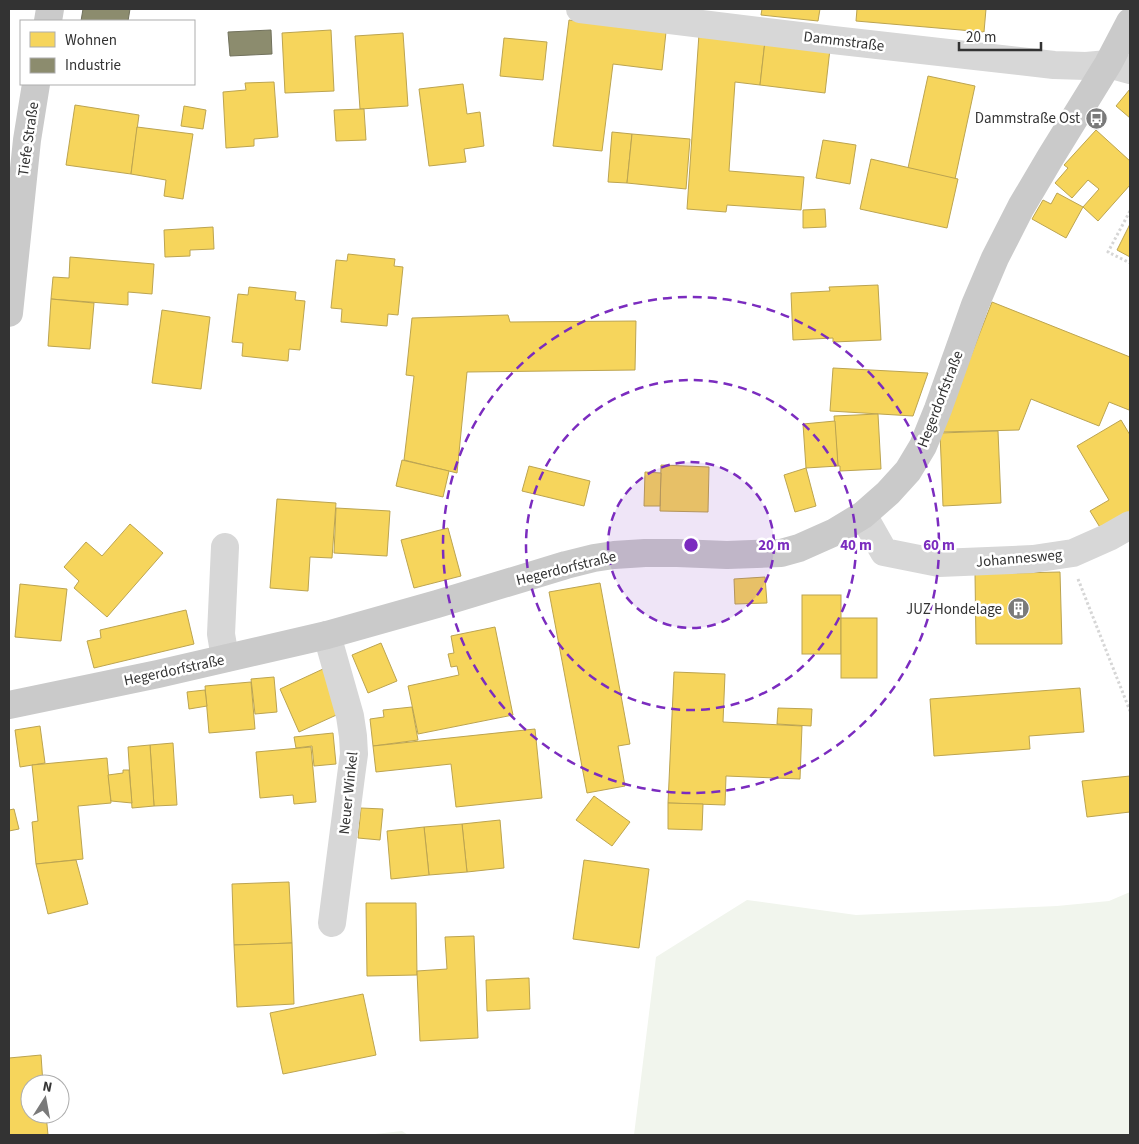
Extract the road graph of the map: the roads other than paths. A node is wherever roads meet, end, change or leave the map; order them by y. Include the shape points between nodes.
1 (580, 9) edge
2 (1130, 22) edge
3 (1119, 67) edge
4 (36, 85) edge
5 (9, 306) edge
6 (9, 314) edge
7 (863, 515) junction
8 (1130, 525) edge
9 (224, 547) dead end
10 (326, 635) junction
11 (226, 658) junction
12 (9, 705) edge
13 (332, 923) dead end

1 - 3 street, Dammstraße via 1054,65
2 - 3 main road, Hegerdorfstraße
3 - 7 main road, Hegerdorfstraße via 1021,208 995,258 923,446 908,471
4 - 5 main road, Tiefe Straße via 26,140
5 - 6 main road, Tiefe Straße
7 - 8 street, Johannesweg via 884,552 939,564 1034,559 1074,553
7 - 10 main road, Hegerdorfstraße via 835,532 782,553 645,553 594,558
9 - 11 street via 221,634
10 - 11 main road, Hegerdorfstraße
10 - 13 street, Neuer Winkel via 350,716 354,754
11 - 12 main road, Hegerdorfstraße

